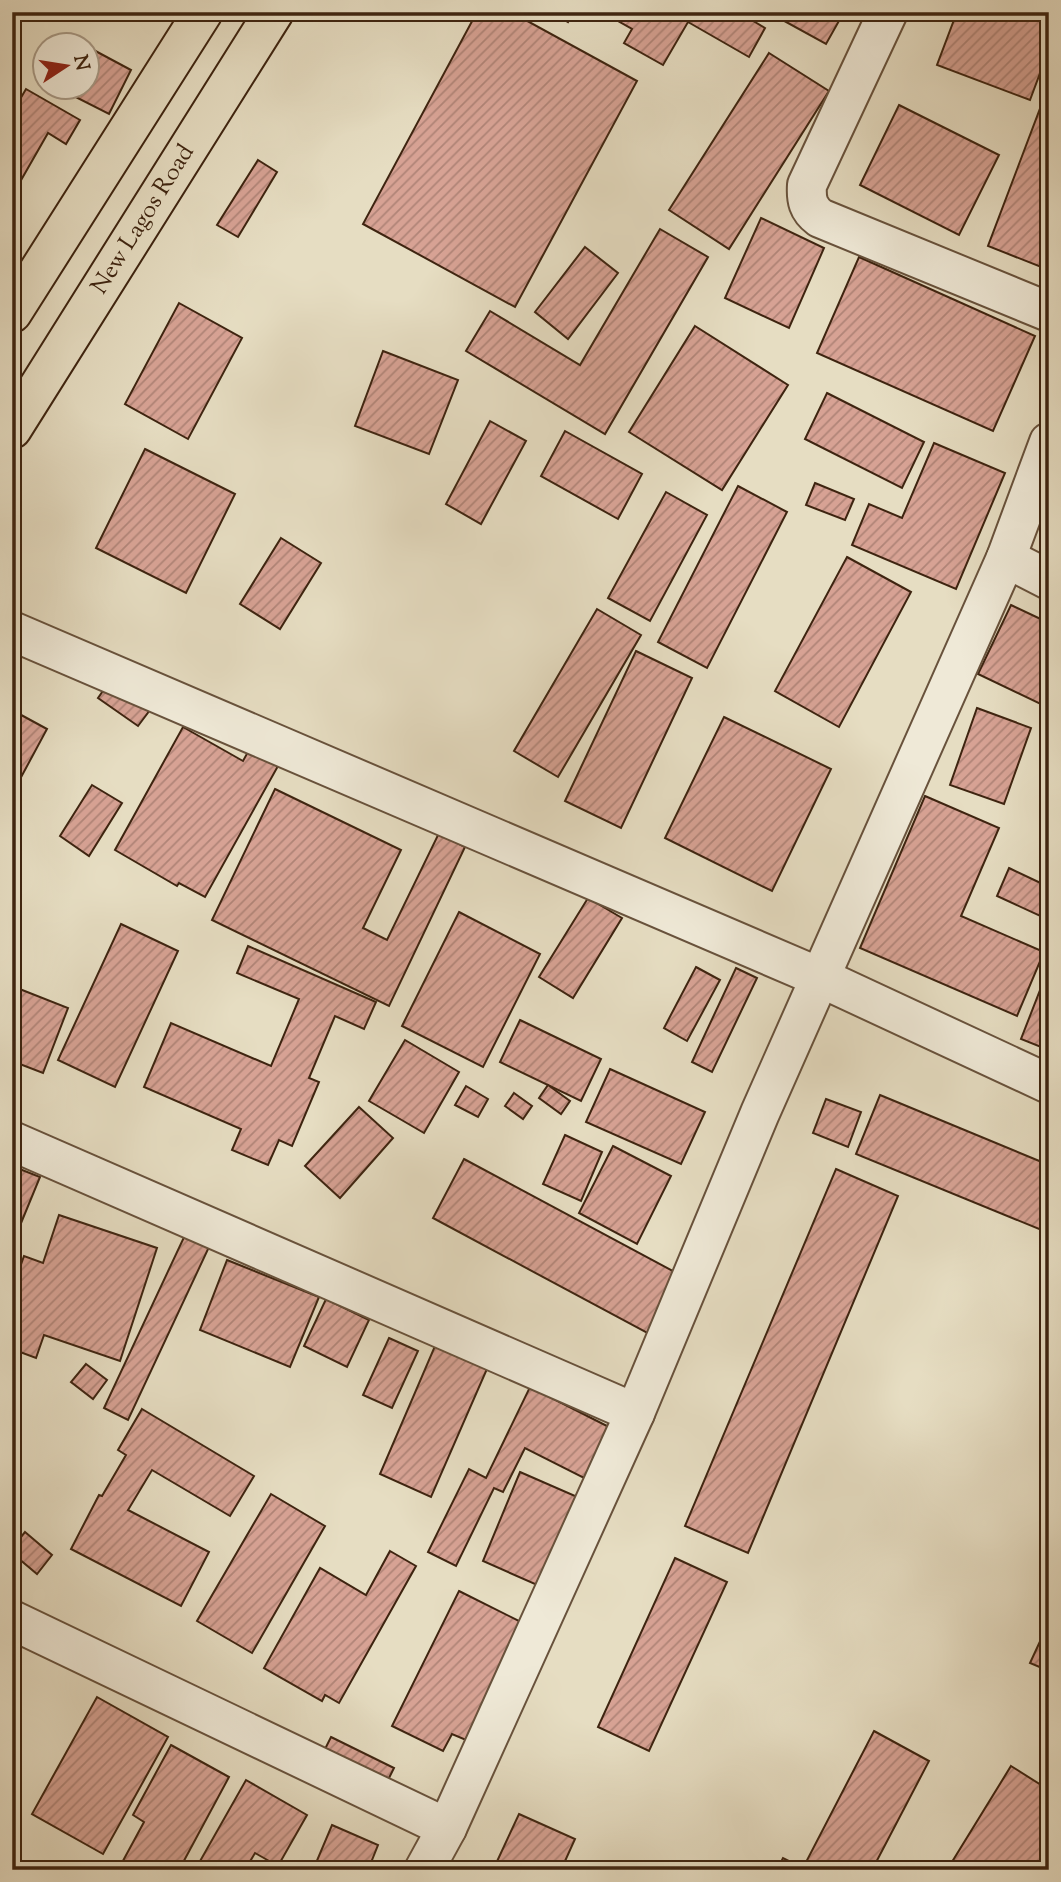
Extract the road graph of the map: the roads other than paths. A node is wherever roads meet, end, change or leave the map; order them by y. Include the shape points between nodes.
1 (203, 12) edge
2 (274, 12) edge
3 (888, 12) edge
4 (14, 306) edge
5 (1049, 312) edge
6 (12, 429) edge
7 (1049, 442) edge
8 (1006, 558) junction
9 (1049, 580) edge
10 (12, 631) edge
11 (820, 977) junction
12 (1049, 1084) edge
13 (12, 1141) edge
14 (635, 1413) junction
15 (12, 1620) edge
16 (447, 1828) junction
17 (424, 1870) edge

1 - 4 main road
2 - 6 main road, New Lagos Road
3 - 5 street via 807,185 806,199 812,212
7 - 8 street
8 - 9 street
8 - 11 street
10 - 11 street
11 - 12 street
11 - 14 street
13 - 14 street
14 - 16 street
15 - 16 street
16 - 17 street

